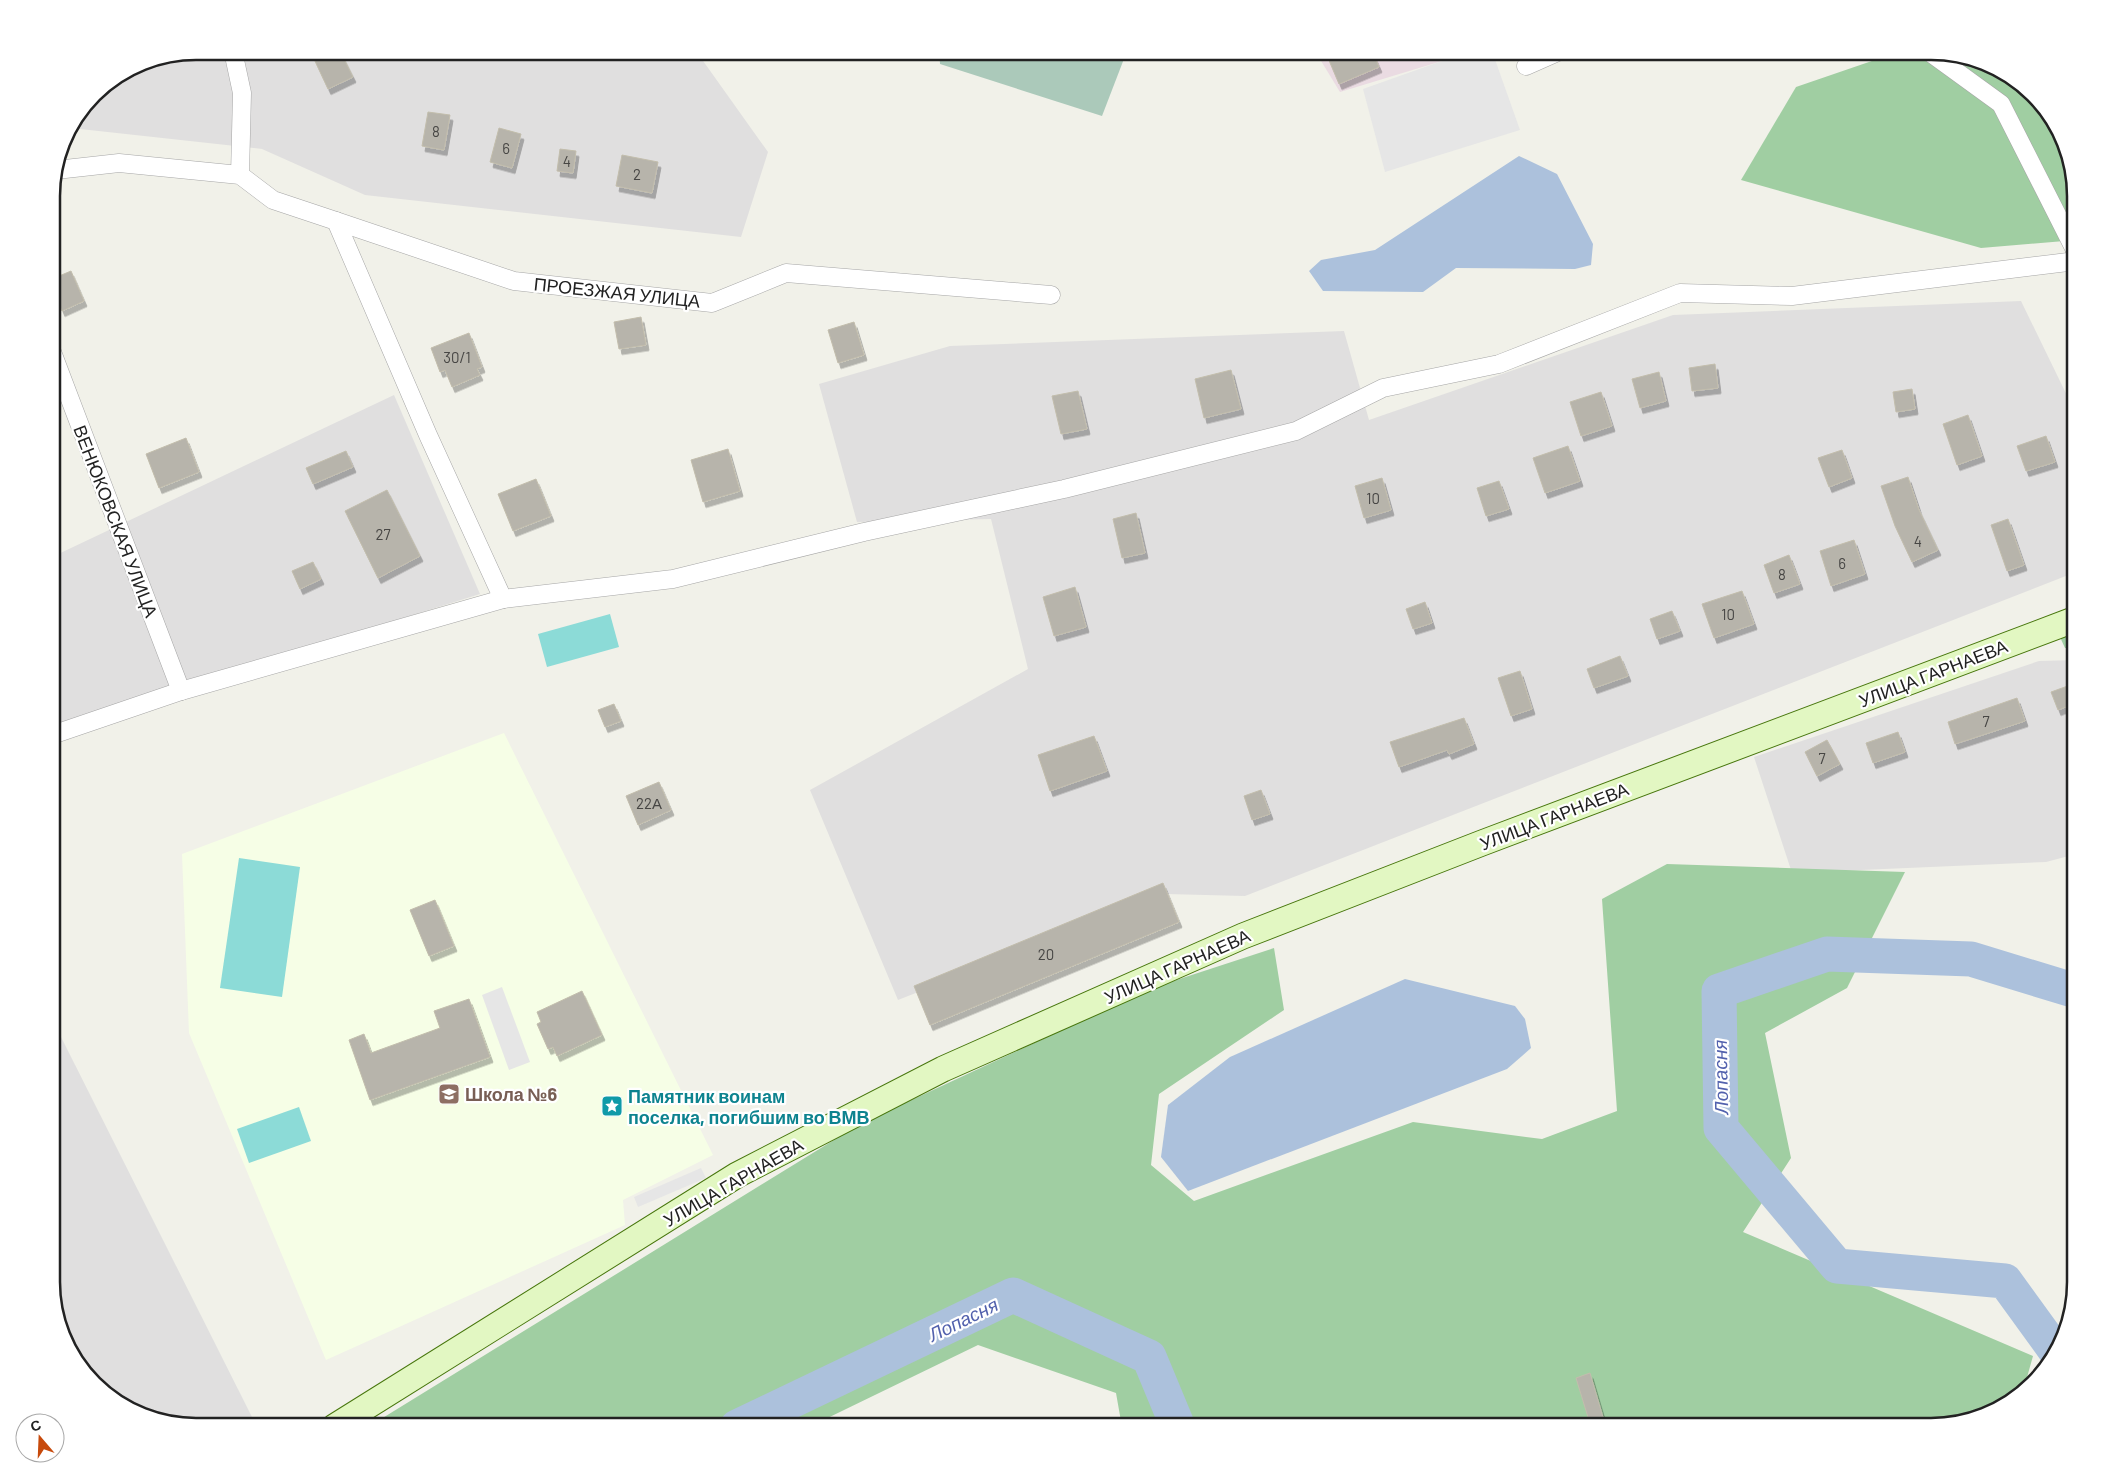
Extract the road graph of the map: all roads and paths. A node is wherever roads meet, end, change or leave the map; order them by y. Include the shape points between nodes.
1 (235, 60) edge
2 (1540, 60) edge
3 (1941, 61) edge
4 (1526, 66) dead end
5 (63, 169) edge
6 (240, 175) junction
7 (336, 221) junction
8 (2067, 234) edge
9 (2067, 262) edge
10 (1050, 295) dead end
11 (60, 373) edge
12 (502, 599) junction
13 (2067, 622) edge
14 (181, 691) junction
15 (60, 732) edge
16 (348, 1418) edge

1 - 6 street via 242,93
2 - 4 street
3 - 8 street via 2002,104
5 - 6 street via 119,163
6 - 7 street, ПРОЕЗЖАЯ УЛИЦА via 273,200
7 - 10 street, ПРОЕЗЖАЯ УЛИЦА via 514,281 712,303 786,273
7 - 12 street
9 - 12 street via 1792,296 1680,292 1499,364 1383,388 1296,431 673,580
11 - 14 street, ВЕНЮКОВСКАЯ УЛИЦА
12 - 14 street
13 - 16 street, УЛИЦА ГАРНАЕВА via 1243,936 943,1069 737,1175
14 - 15 street

